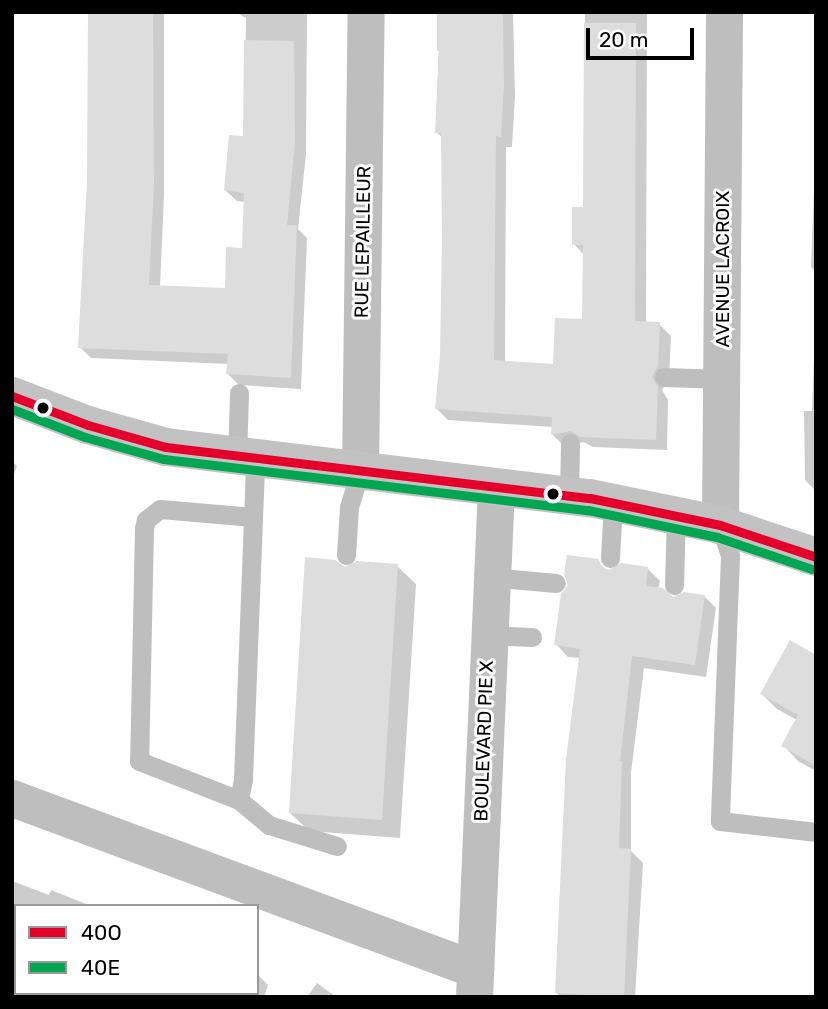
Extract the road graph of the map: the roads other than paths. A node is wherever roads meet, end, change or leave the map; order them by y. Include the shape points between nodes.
1 (366, 12) edge
2 (724, 12) edge
3 (664, 377) dead end
4 (723, 379) junction
5 (239, 393) dead end
6 (12, 396) edge
7 (570, 443) dead end
8 (246, 459) junction
9 (360, 472) junction
10 (496, 486) junction
11 (569, 496) junction
12 (613, 502) junction
13 (676, 515) junction
14 (253, 517) junction
15 (720, 525) junction
16 (346, 555) dead end
17 (816, 557) edge
18 (610, 558) dead end
19 (490, 577) junction
20 (556, 583) dead end
21 (674, 585) dead end
22 (488, 635) junction
23 (532, 637) dead end
24 (12, 798) edge
25 (239, 800) junction
26 (816, 832) edge
27 (337, 846) dead end
28 (475, 983) edge

1 - 9 street, RUE LEPAILLEUR
2 - 4 street, AVENUE LACROIX
3 - 4 lane
4 - 15 street, AVENUE LACROIX
5 - 8 lane
6 - 8 street via 124,436
7 - 11 lane
8 - 9 street
8 - 14 lane
9 - 10 street
9 - 16 lane via 349,507
10 - 11 street
10 - 19 street, BOULEVARD PIE X
11 - 12 street
12 - 13 street
12 - 18 lane
13 - 15 street
13 - 21 lane
14 - 25 lane
14 - 25 lane via 160,509 146,520 144,528 139,761
15 - 17 street
15 - 26 lane via 730,556 720,821
19 - 20 lane
19 - 22 street, BOULEVARD PIE X
22 - 23 lane
22 - 28 street, BOULEVARD PIE X
24 - 28 street
25 - 27 lane via 269,825

